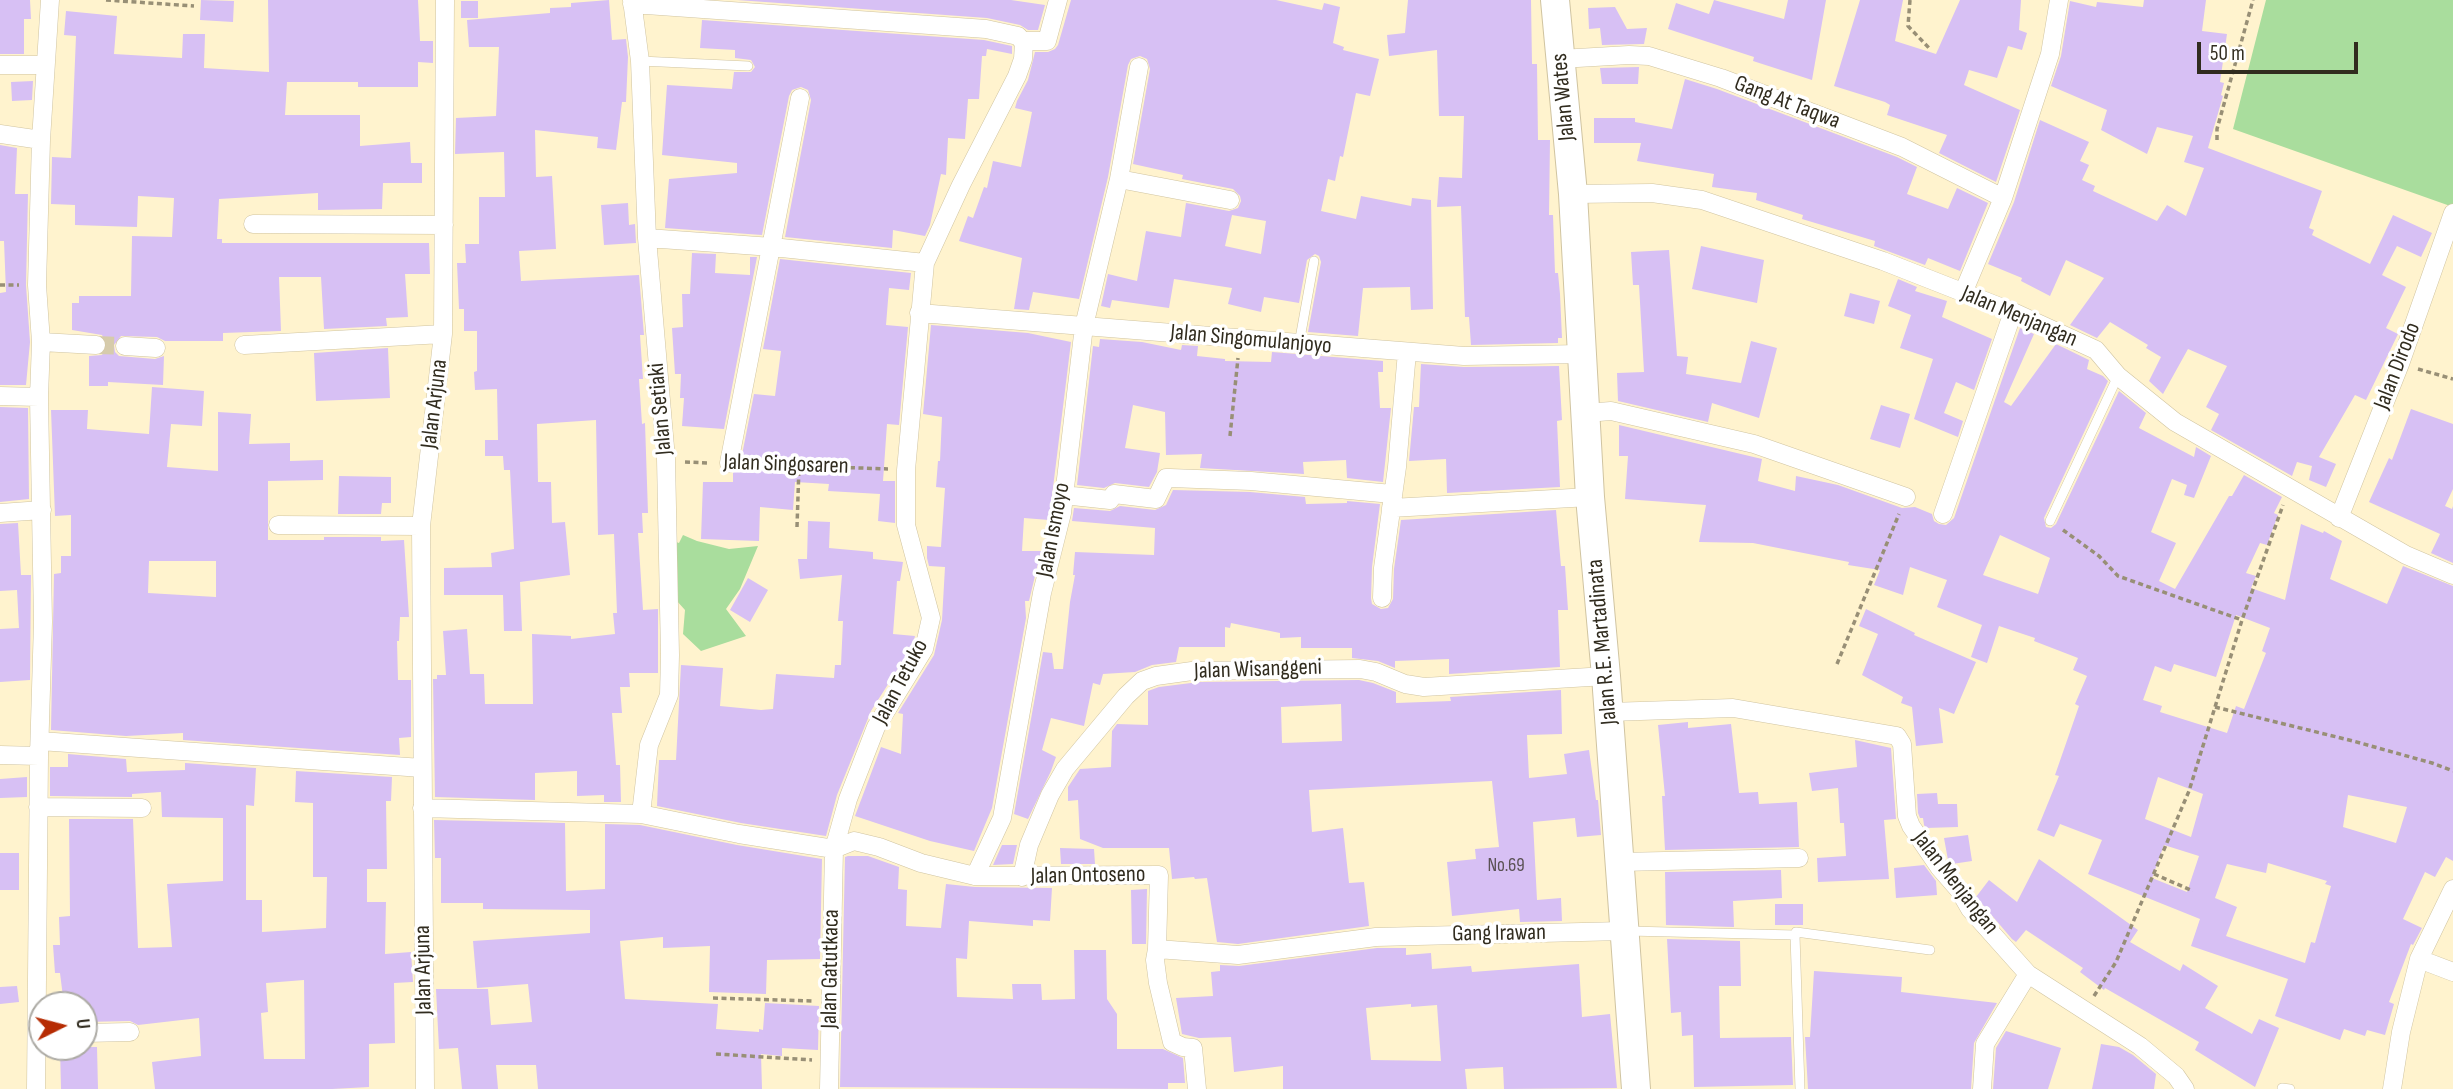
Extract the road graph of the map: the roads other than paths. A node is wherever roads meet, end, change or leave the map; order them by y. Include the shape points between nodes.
1 (50, 0) edge
2 (445, 0) edge
3 (1058, 0) edge
4 (1555, 0) edge
5 (2059, 0) edge
6 (632, 2) edge
7 (1023, 41) junction
8 (1560, 60) junction
9 (640, 61) junction
10 (0, 65) edge
11 (45, 65) junction
12 (748, 66) dead end
13 (1139, 67) dead end
14 (800, 98) dead end
15 (0, 134) edge
16 (40, 140) junction
17 (1119, 180) junction
18 (1573, 194) junction
19 (2003, 198) junction
20 (1230, 200) dead end
21 (2453, 213) edge
22 (253, 224) dead end
23 (444, 225) junction
24 (647, 238) junction
25 (772, 247) junction
26 (1314, 261) dead end
27 (925, 263) junction
28 (1963, 293) junction
29 (2013, 312) junction
30 (919, 313) junction
31 (1084, 326) junction
32 (443, 334) junction
33 (41, 342) junction
34 (1299, 344) junction
35 (96, 345) tunnel mouth
36 (244, 345) dead end
37 (125, 346) tunnel mouth
38 (156, 348) dead end
39 (1407, 352) junction
40 (1583, 354) junction
41 (2118, 376) junction
42 (0, 396) edge
43 (39, 397) junction
44 (1586, 413) junction
45 (729, 463) road end
46 (1063, 495) junction
47 (1590, 497) junction
48 (1906, 497) road end
49 (1392, 501) junction
50 (42, 510) junction
51 (0, 513) edge
52 (1943, 514) dead end
53 (2339, 518) junction
54 (2050, 521) road end
55 (278, 525) dead end
56 (421, 526) junction
57 (2453, 575) edge
58 (1382, 598) dead end
59 (1606, 676) junction
60 (1609, 712) junction
61 (39, 748) junction
62 (0, 755) edge
63 (422, 768) junction
64 (38, 807) junction
65 (142, 808) dead end
66 (422, 808) junction
67 (640, 814) junction
68 (834, 849) junction
69 (1799, 858) dead end
70 (1620, 862) junction
71 (975, 876) junction
72 (1022, 877) junction
73 (2453, 889) edge
74 (1623, 931) junction
75 (1795, 935) junction
76 (1157, 949) junction
77 (1930, 950) dead end
78 (2419, 959) junction
79 (2453, 972) edge
80 (2028, 974) junction
81 (39, 991) edge
82 (130, 1032) dead end
83 (98, 1033) edge
84 (38, 1061) edge
85 (36, 1089) edge
86 (425, 1089) edge
87 (829, 1089) edge
88 (1197, 1089) edge
89 (1636, 1089) edge
90 (1800, 1089) edge
91 (1982, 1089) edge
92 (2185, 1089) edge
93 (2392, 1089) edge

1 - 11 street
2 - 23 street, Jalan Arjuna
3 - 7 street via 1046,45
4 - 8 main road, Jalan Wates
5 - 19 street via 2050,54
6 - 7 street via 986,29
6 - 9 street, Jalan Setiaki
7 - 27 street via 1017,76
8 - 18 main road, Jalan Wates
8 - 19 street, Gang At Taqwa via 1649,56 1721,78 1902,147
9 - 12 lane
9 - 24 street, Jalan Setiaki
10 - 11 street
11 - 16 street
13 - 17 street, Jalan Ismoyo
14 - 25 street
15 - 16 street
16 - 33 street via 37,285
17 - 20 street
17 - 31 street, Jalan Ismoyo
18 - 28 street, Jalan Menjangan via 1652,193 1702,200
18 - 40 main road, Jalan R.E. Martadinata
19 - 28 street
21 - 53 street, Jalan Dirodo
22 - 23 street
23 - 32 street, Jalan Arjuna
24 - 25 street
24 - 67 street, Jalan Setiaki via 666,459 670,655 669,695 649,745
25 - 27 street
25 - 45 street
26 - 34 lane
27 - 30 street
28 - 29 street, Jalan Menjangan
29 - 41 street, Jalan Menjangan via 2096,350
29 - 52 street
30 - 31 street, Jalan Singomulanjoyo
30 - 68 street, Jalan Tetuko via 906,525 931,618 924,649 876,727
31 - 34 street, Jalan Singomulanjoyo
31 - 46 street, Jalan Ismoyo
32 - 36 street
32 - 56 street, Jalan Arjuna
33 - 35 street
33 - 43 street
34 - 39 street, Jalan Singomulanjoyo
37 - 38 street
39 - 40 street, Jalan Singomulanjoyo
39 - 49 street
40 - 44 main road, Jalan R.E. Martadinata
41 - 53 street, Jalan Menjangan via 2175,422
41 - 54 lane
42 - 43 street
43 - 50 street
44 - 47 main road, Jalan R.E. Martadinata
44 - 48 street via 1611,411 1754,443
46 - 49 street via 1156,499 1170,478 1251,481
46 - 71 street, Jalan Ismoyo via 1002,818
47 - 49 street
47 - 59 main road, Jalan R.E. Martadinata
49 - 58 street
50 - 51 street
50 - 61 street
53 - 57 street, Jalan Menjangan
55 - 56 street
56 - 63 street, Jalan Arjuna
59 - 60 main road, Jalan R.E. Martadinata
59 - 72 street, Jalan Wisanggeni via 1424,687 1360,669 1192,671 1156,676 1142,681 1126,696 1065,769 1029,845
60 - 70 main road, Jalan R.E. Martadinata
60 - 80 street, Jalan Menjangan via 1732,708 1897,736 1902,744 1911,826 1970,909
61 - 62 street
61 - 63 street
61 - 64 street
63 - 66 street, Jalan Arjuna
64 - 65 street
64 - 81 street
66 - 67 street
66 - 86 street, Jalan Arjuna
67 - 68 street
68 - 71 street, Jalan Ontoseno via 854,841
68 - 87 street, Jalan Gatutkaca
69 - 70 street
70 - 74 main road, Jalan R.E. Martadinata
71 - 72 street, Jalan Ontoseno
72 - 76 street, Jalan Ontoseno via 1158,875
73 - 78 street
74 - 75 lane
74 - 76 street, Gang Irawan via 1376,937 1238,955
74 - 89 main road, Jalan R.E. Martadinata
75 - 77 lane
75 - 90 lane
76 - 88 street, Jalan Ontoseno via 1154,960 1172,1042 1193,1048
78 - 79 street
78 - 93 street
80 - 91 street via 1985,1044
80 - 92 street via 2140,1046
82 - 83 street
84 - 85 street

